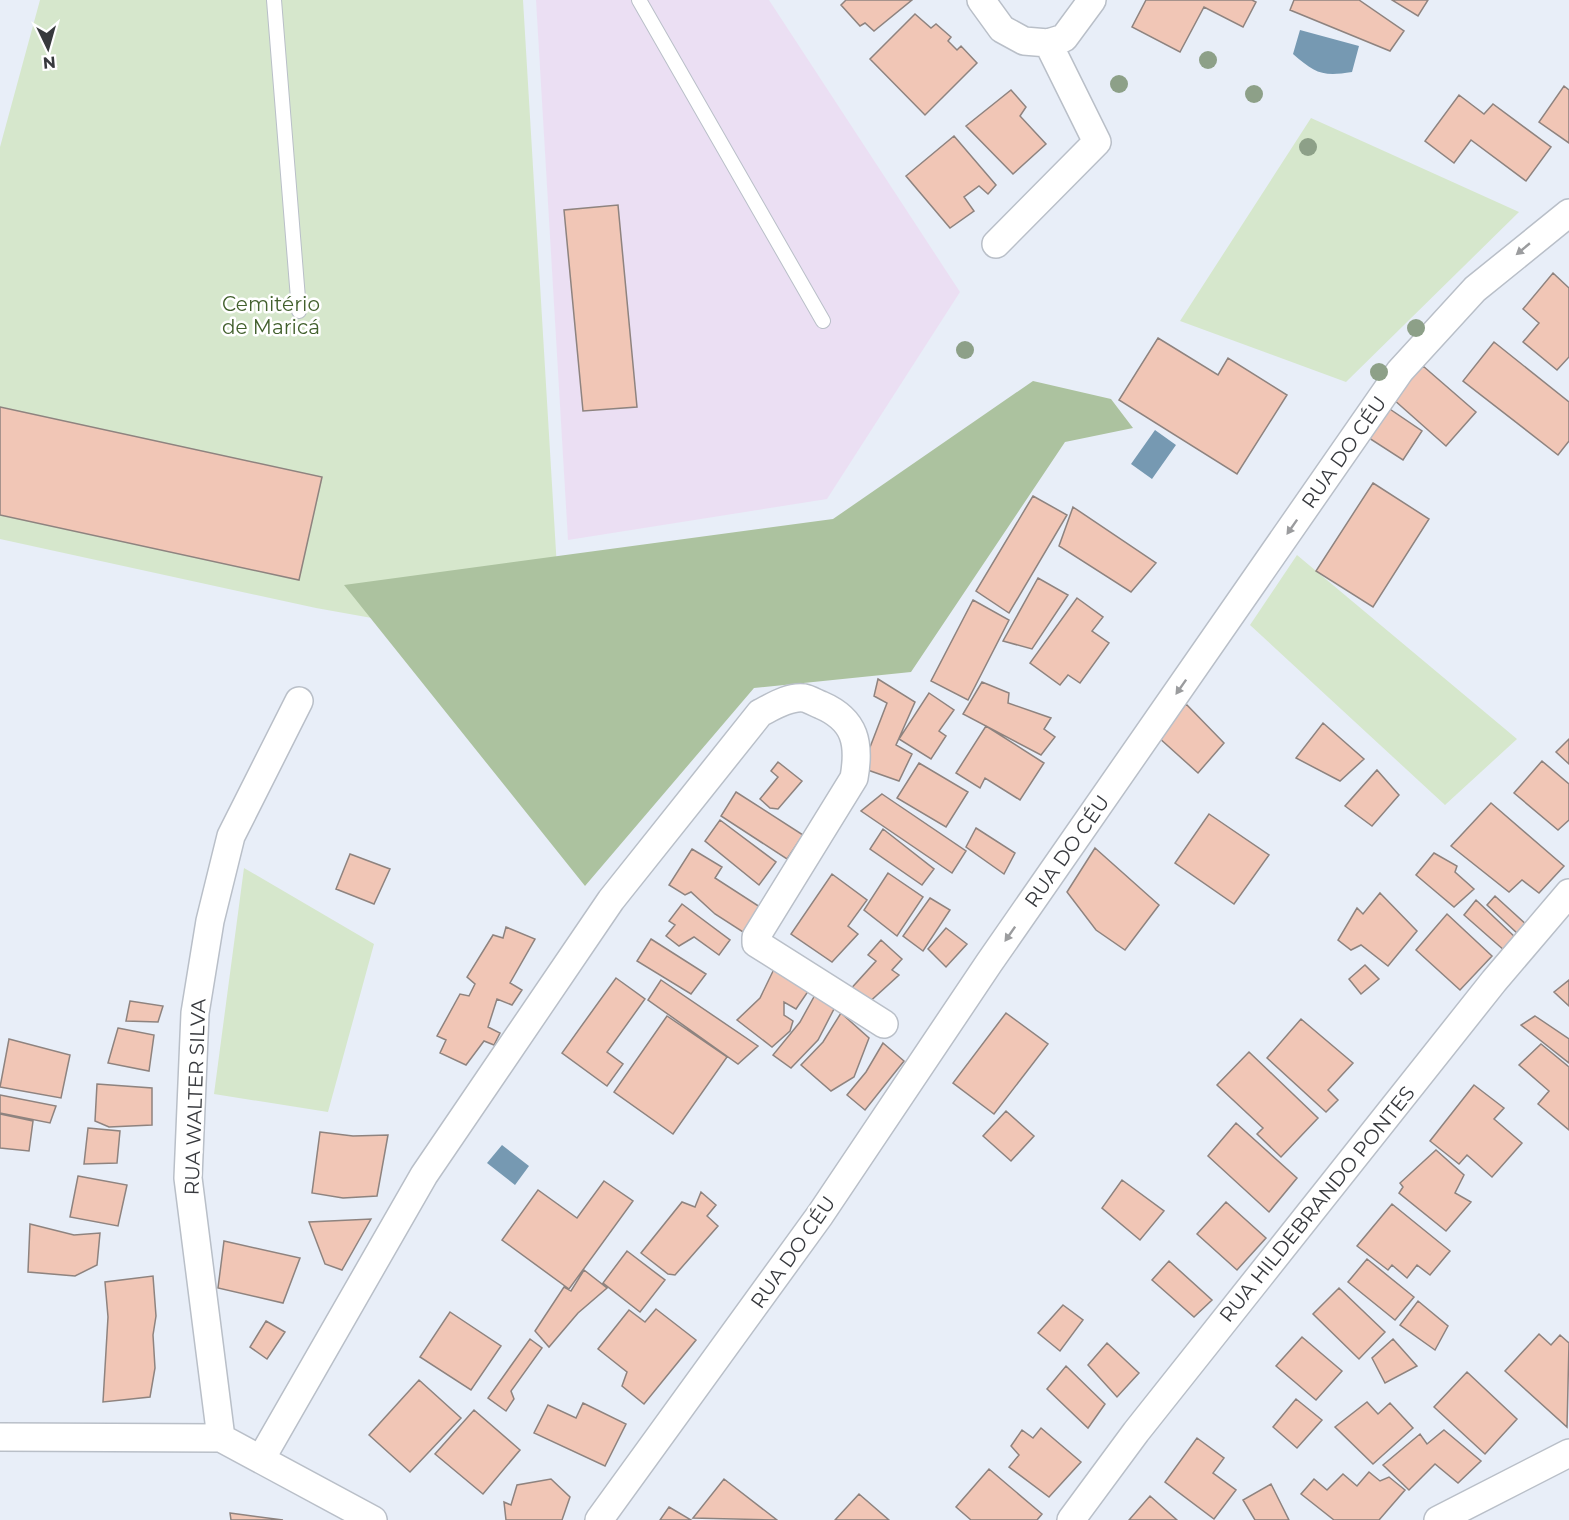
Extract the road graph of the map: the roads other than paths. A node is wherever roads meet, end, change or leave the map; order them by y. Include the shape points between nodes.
1 (274, 0) edge
2 (639, 0) edge
3 (981, 0) edge
4 (1092, 0) edge
5 (1047, 43) junction
6 (1569, 213) edge
7 (996, 244) dead end
8 (299, 311) dead end
9 (823, 321) dead end
10 (299, 701) dead end
11 (1569, 893) edge
12 (884, 1024) dead end
13 (0, 1437) edge
14 (221, 1438) junction
15 (1569, 1453) edge
16 (261, 1459) junction
17 (373, 1520) edge
18 (599, 1520) edge
19 (1071, 1520) edge
20 (1438, 1520) edge

1 - 8 lane
2 - 9 lane
3 - 5 street via 1002,29 1024,41
4 - 5 street via 1064,38
5 - 7 street via 1097,142
6 -> 18 street, RUA DO CÉU via 1475,289 1400,371 813,1224
10 - 14 street, RUA WALTER SILVA via 231,836 210,921 195,1013 188,1178
11 - 19 street, RUA HILDEBRANDO PONTES via 1494,981 1158,1403
12 - 16 street via 756,943 756,937 854,778 858,752 852,731 836,711 802,698 782,702 760,713 611,900 424,1175
13 - 14 street
14 - 16 street
15 - 20 street
16 - 17 street

